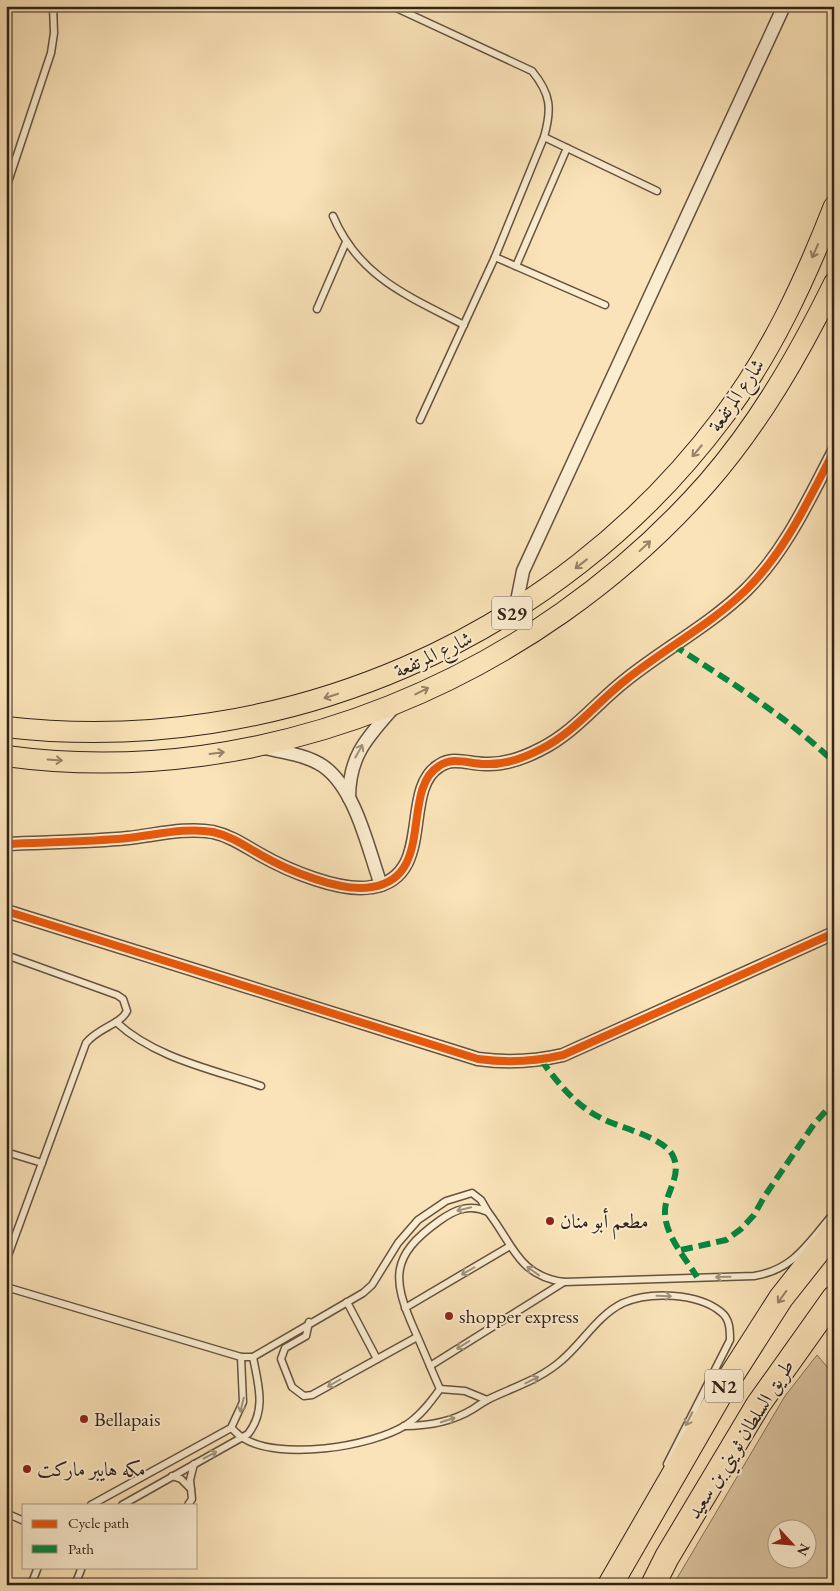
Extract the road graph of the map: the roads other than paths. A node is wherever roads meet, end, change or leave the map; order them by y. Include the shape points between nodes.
1 (53, 6) edge
2 (392, 6) edge
3 (784, 6) edge
4 (544, 137) junction
5 (567, 148) junction
6 (6, 188) edge
7 (657, 190) dead end
8 (834, 206) edge
9 (333, 216) dead end
10 (346, 242) junction
11 (495, 257) junction
12 (516, 266) junction
13 (834, 283) edge
14 (605, 304) dead end
15 (317, 309) dead end
16 (464, 325) junction
17 (420, 420) dead end
18 (834, 451) edge
19 (515, 611) junction
20 (397, 704) junction
21 (6, 727) edge
22 (260, 747) junction
23 (6, 756) edge
24 (349, 798) junction
25 (6, 844) edge
26 (381, 885) junction
27 (6, 911) edge
28 (834, 933) edge
29 (6, 955) edge
30 (116, 1022) junction
31 (261, 1086) dead end
32 (6, 1152) edge
33 (42, 1163) junction
34 (488, 1212) junction
35 (834, 1213) edge
36 (834, 1231) edge
37 (510, 1246) junction
38 (6, 1261) edge
39 (564, 1282) junction
40 (6, 1287) edge
41 (834, 1298) edge
42 (346, 1302) junction
43 (405, 1308) junction
44 (309, 1322) junction
45 (417, 1337) junction
46 (253, 1356) junction
47 (241, 1357) junction
48 (377, 1359) junction
49 (430, 1366) junction
50 (440, 1389) junction
51 (487, 1400) junction
52 (404, 1426) junction
53 (231, 1428) junction
54 (243, 1438) junction
55 (194, 1464) junction
56 (665, 1469) dead end
57 (172, 1476) junction
58 (662, 1477) dead end
59 (191, 1490) junction
60 (93, 1504) edge
61 (124, 1504) edge
62 (189, 1504) edge
63 (6, 1513) edge
64 (648, 1517) junction
65 (22, 1520) edge
66 (38, 1568) edge
67 (82, 1568) edge
68 (31, 1585) edge
69 (75, 1585) edge
70 (610, 1585) edge
71 (653, 1585) edge

1 - 6 lane via 51,53
2 - 4 lane via 532,71 544,85 549,102 549,120
3 - 19 street via 523,571
4 - 5 lane
4 - 11 lane
5 - 7 lane
5 - 12 lane
8 -> 19 main road, شارع المرتفعة / S29 via 771,344 735,401 699,449 654,499 610,540 550,588
9 - 10 lane
10 - 15 lane
10 - 16 lane via 364,265 385,282
11 - 12 lane
11 - 16 lane
12 - 14 lane
20 -> 13 main road, شارع المرتفعة / S29 via 480,663 539,628 579,601 669,524 709,481 779,387
16 - 17 lane
18 - 26 street via 773,559 735,600 628,678 557,740 512,761 485,764 455,760 431,772 424,784 408,860 397,875
19 -> 21 main road, شارع المرتفعة / S29 via 406,669 328,698 281,710 204,724 136,731 39,731
20 - 22 main road, شارع المرتفعة / S29 via 329,729
24 -> 20 street via 351,769 356,757 369,736
23 -> 22 main road, شارع المرتفعة / S29 via 119,761
22 - 24 street via 308,759 322,766 333,775
24 - 26 street
25 - 26 street via 200,831 227,836 276,864 314,878 361,888
27 - 28 street via 478,1059 506,1063 563,1055
29 - 30 lane via 123,998 127,1011
30 - 31 lane via 153,1049
30 - 33 lane via 101,1028 86,1043
32 - 33 lane
33 - 38 lane
34 - 37 lane
34 - 42 lane via 472,1193 436,1206 407,1231 372,1285
34 -> 43 lane via 478,1207 456,1211 431,1226 410,1248 399,1268 397,1280
35 -> 39 lane via 786,1267 770,1274
36 -> 64 highway, طريق السلطان ثويني بن سعيد / N2 via 781,1298
39 -> 37 lane via 528,1270
37 -> 43 lane
39 -> 49 lane
40 - 47 lane
41 - 71 highway, طريق السلطان ثويني بن سعيد / N2 via 758,1405 666,1557
42 - 44 lane
42 - 48 lane
43 - 45 lane
44 - 46 lane
48 -> 44 lane via 312,1395 297,1393 281,1359 285,1348 306,1336
45 - 48 lane
45 - 49 lane
46 - 47 lane
46 - 54 lane via 261,1405 255,1426
47 -> 53 lane via 243,1402
49 - 50 lane
50 - 51 lane via 465,1391
50 - 52 lane via 424,1410
52 -> 51 lane via 439,1423
51 -> 56 lane via 559,1363 605,1315 623,1304 643,1297 665,1295 710,1305 723,1313 730,1326 730,1340
52 - 54 lane via 360,1441 305,1450 268,1447
53 - 54 lane
53 - 60 lane
55 -> 54 lane
55 - 57 lane
55 - 59 lane
57 - 59 lane via 182,1479
57 - 61 lane
58 - 64 lane
59 - 62 lane
63 - 65 lane
64 - 70 highway, طريق السلطان ثويني بن سعيد / N2
66 - 68 lane
67 - 69 lane

